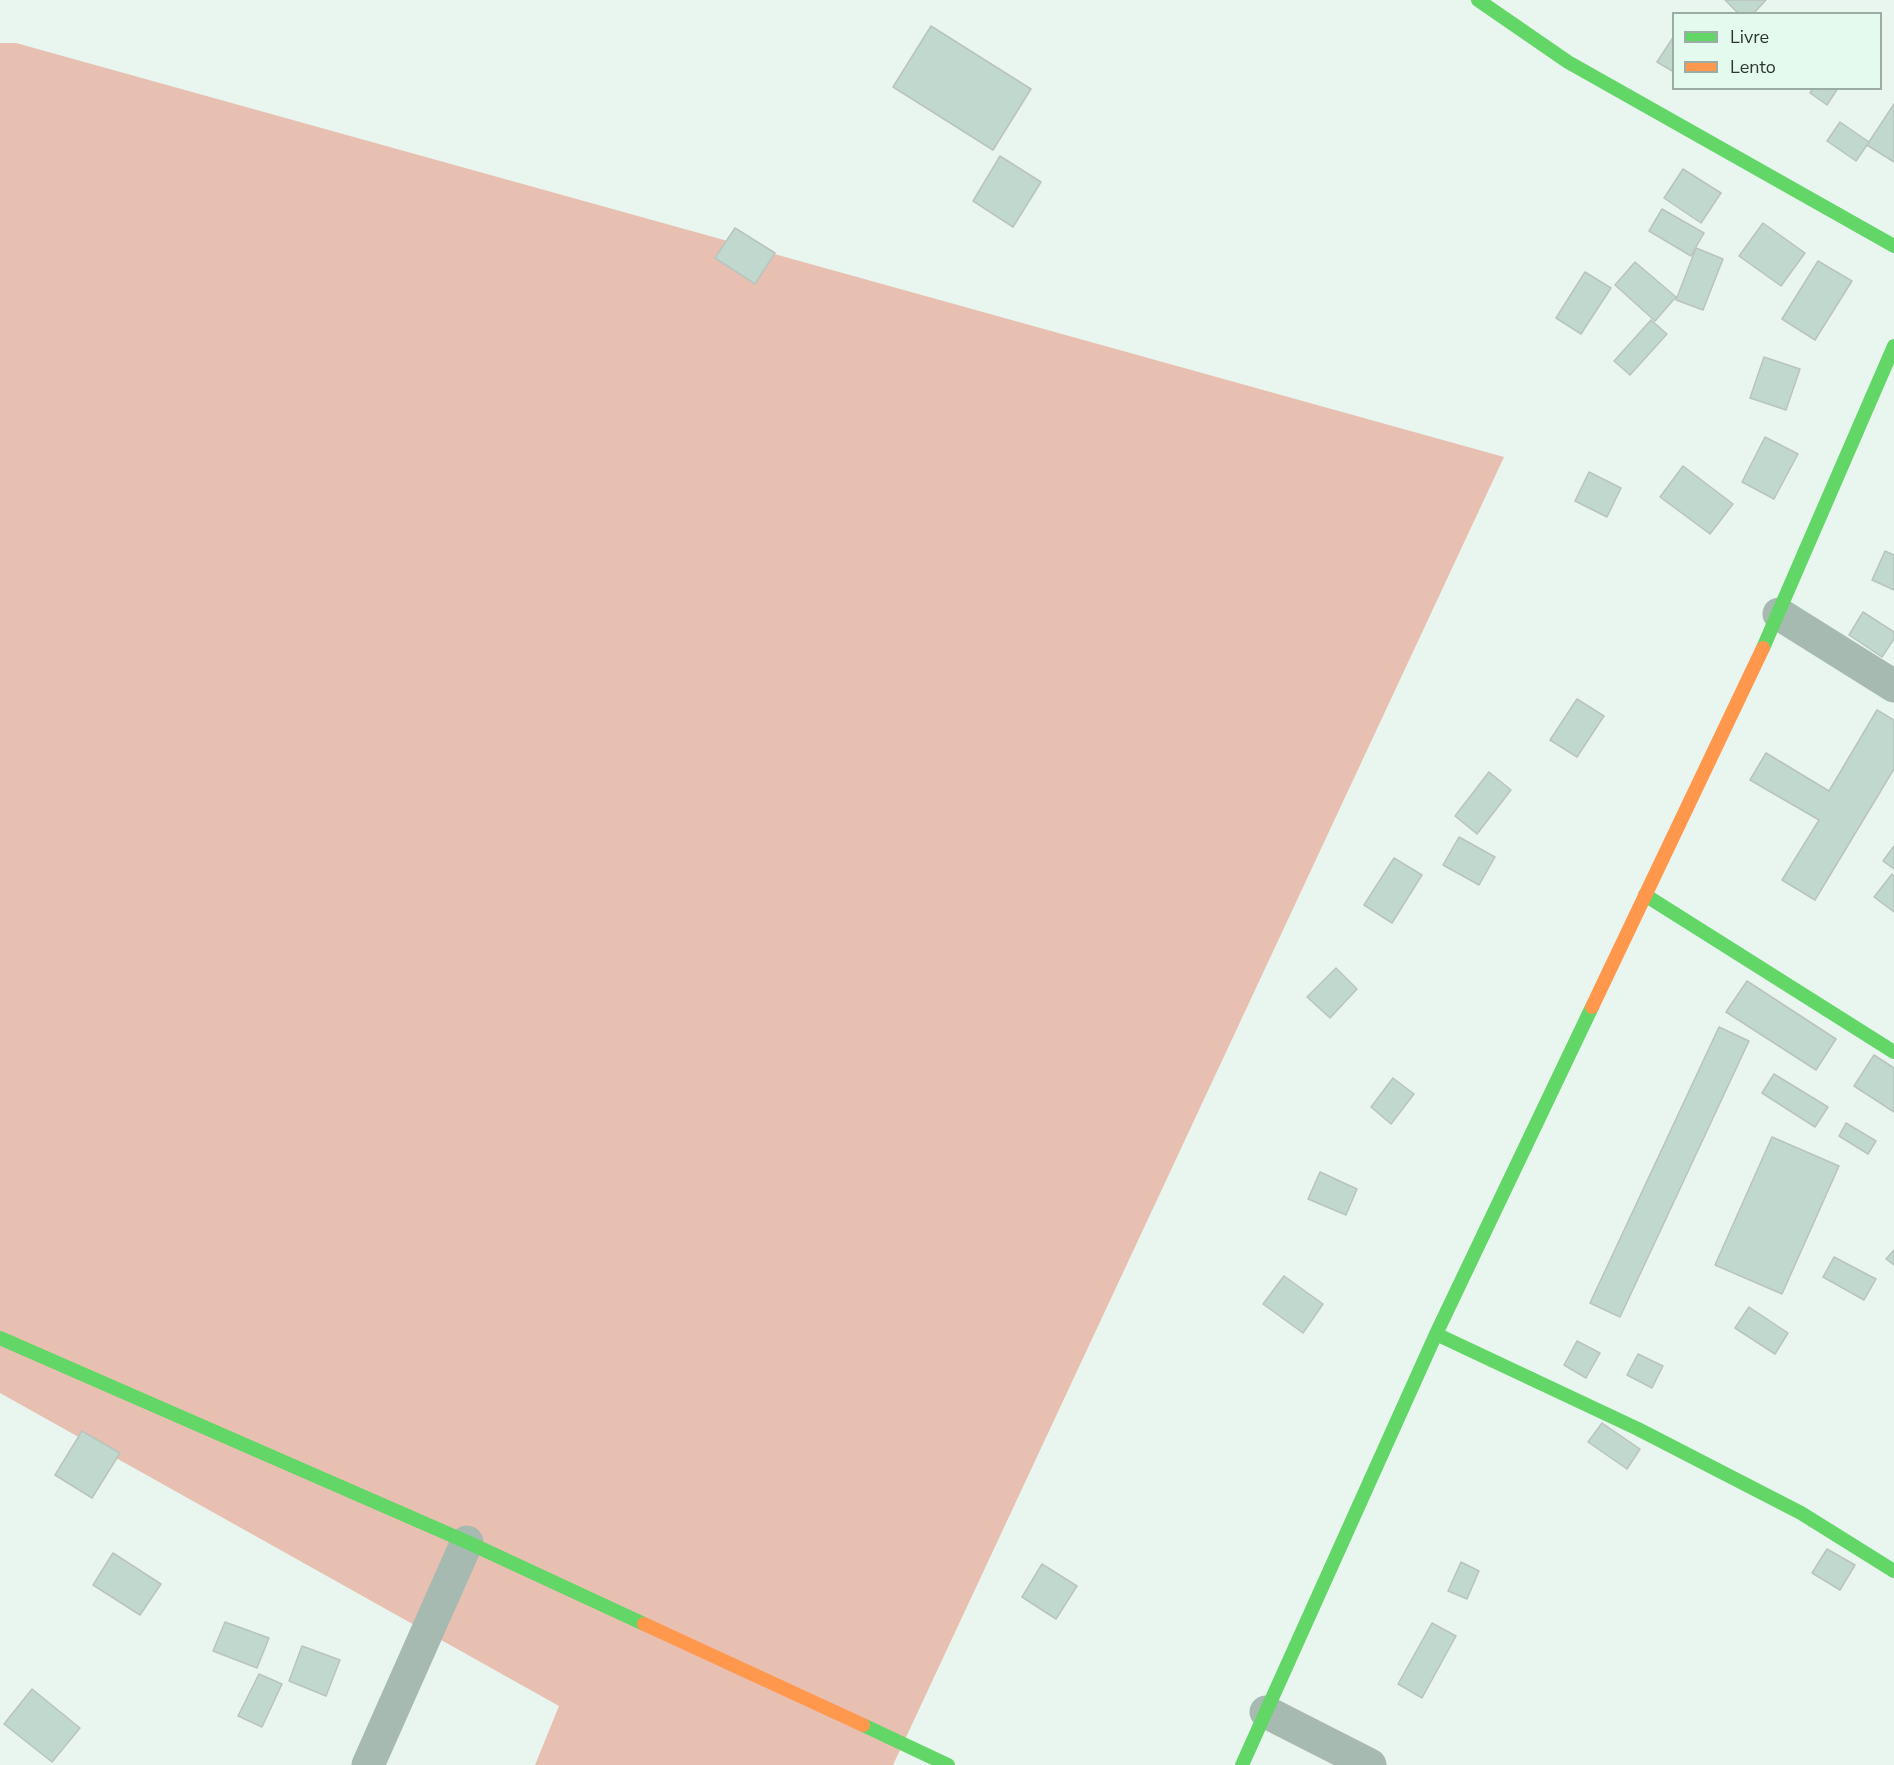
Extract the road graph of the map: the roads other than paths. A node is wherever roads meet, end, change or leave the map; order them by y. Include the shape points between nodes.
1 (1478, 0) edge
2 (1894, 246) edge
3 (1894, 346) edge
4 (1779, 614) junction
5 (1894, 686) edge
6 (1645, 895) junction
7 (1894, 1052) edge
8 (1436, 1334) junction
9 (0, 1338) edge
10 (467, 1542) junction
11 (1894, 1571) edge
12 (1266, 1712) junction
13 (368, 1765) edge
14 (948, 1765) edge
15 (1242, 1765) edge
16 (1370, 1765) edge

1 - 2 street via 1568,62
3 - 4 street
4 - 5 street
4 - 6 street
6 - 7 street
6 - 8 street
8 - 11 street via 1638,1429 1780,1502
8 - 12 street
9 - 10 street
10 - 13 street
10 - 14 street
12 - 15 street
12 - 16 street

